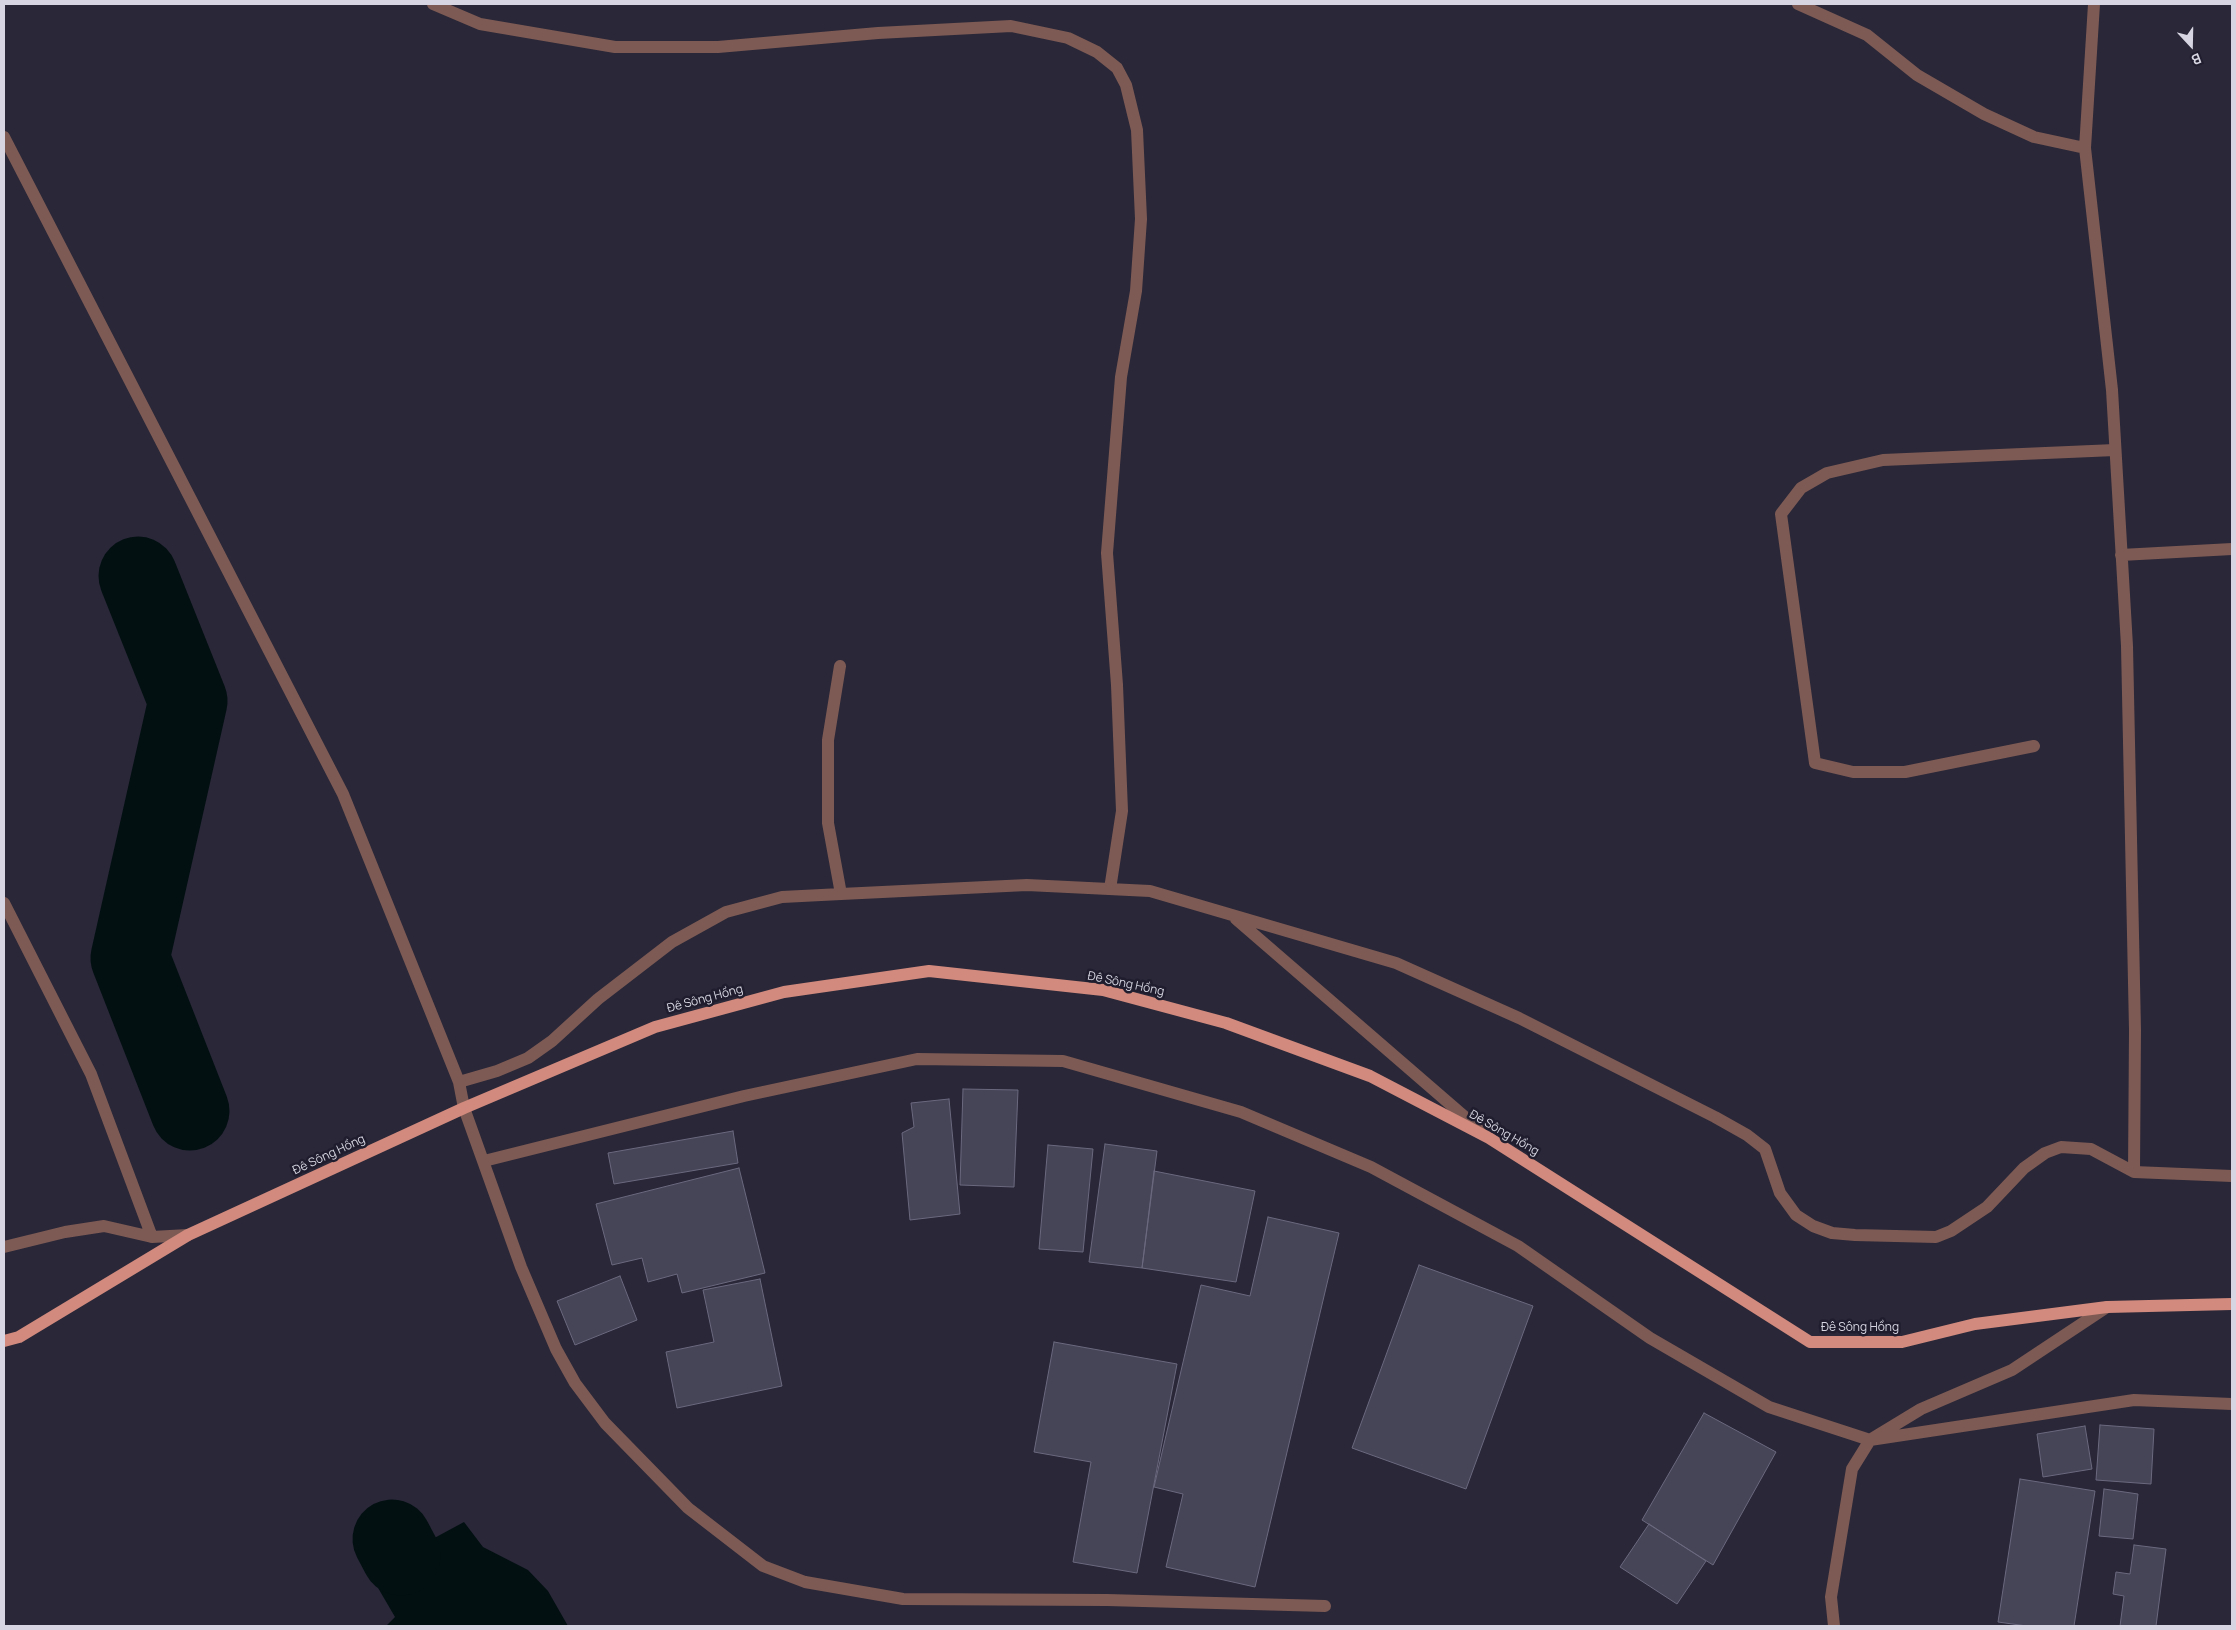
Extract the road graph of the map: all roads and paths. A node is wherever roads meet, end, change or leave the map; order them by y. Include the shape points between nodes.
1 (433, 4) edge
2 (1798, 4) edge
3 (2094, 4) edge
4 (4, 137) edge
5 (2085, 148) junction
6 (2115, 450) junction
7 (2232, 549) edge
8 (2122, 555) junction
9 (840, 666) dead end
10 (2034, 746) dead end
11 (1110, 889) junction
12 (841, 894) junction
13 (4, 903) edge
14 (1234, 917) junction
15 (458, 1082) junction
16 (464, 1108) junction
17 (1489, 1138) junction
18 (484, 1161) junction
19 (2134, 1172) junction
20 (2232, 1176) edge
21 (188, 1235) junction
22 (152, 1237) junction
23 (4, 1248) edge
24 (2232, 1304) edge
25 (2107, 1307) junction
26 (4, 1341) edge
27 (2232, 1404) edge
28 (1870, 1440) junction
29 (1324, 1606) dead end
30 (1834, 1626) edge

1 - 11 street via 480,24 615,47 718,48 878,33 1012,26 1068,38 1097,52 1117,68 1126,84 1137,130 1141,219 1136,291 1121,377 1107,553 1122,811
2 - 5 street via 1867,35 1917,75 1984,114 2034,137
3 - 5 street
4 - 15 street via 342,794
5 - 6 street via 2112,390
6 - 8 street
6 - 10 street via 1883,460 1827,472 1801,488 1781,514 1815,763 1853,772 1905,772
7 - 8 street
8 - 19 street via 2127,646 2135,1030
9 - 12 street via 828,740 828,823
11 - 12 street via 1027,886
11 - 14 street via 1150,891
12 - 15 street via 782,897 726,912 672,942 528,1058
13 - 22 street via 91,1074
14 - 17 street
14 - 19 street via 1396,963 1520,1018 1715,1117 1765,1149 1780,1193 1796,1215 1832,1233 1936,1236 1951,1231 1987,1207 2024,1168 2044,1153 2061,1147 2091,1149
15 - 16 street
16 - 17 main road, Đê Sông Hồng via 655,1027 784,992 929,971 1103,990 1226,1023 1370,1076
16 - 18 street
16 - 21 main road, Đê Sông Hồng
17 - 25 main road, Đê Sông Hồng via 1810,1342 1902,1342 1975,1324
18 - 28 street via 744,1096 917,1059 1063,1061 1241,1112 1371,1167 1518,1246 1650,1338 1769,1407
18 - 29 street via 521,1267 556,1348 575,1382 605,1423 688,1508 763,1566 805,1582 903,1599
19 - 20 street
21 - 22 street
21 - 26 main road, Đê Sông Hồng via 19,1336
22 - 23 street via 104,1226 65,1232
24 - 25 main road, Đê Sông Hồng
25 - 28 street via 2012,1370 1921,1409
27 - 28 street via 2134,1400
28 - 30 street via 1852,1469 1831,1596

